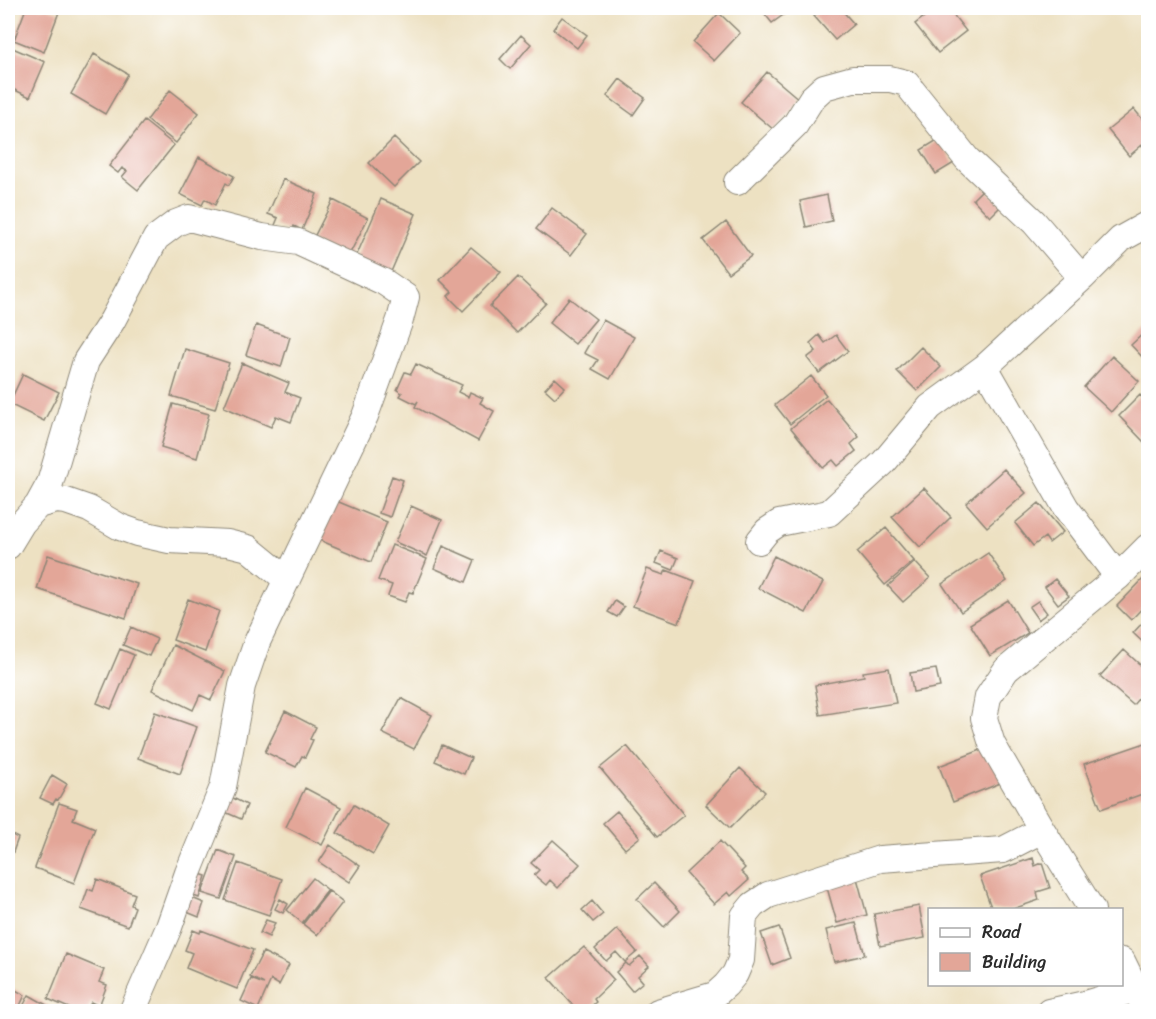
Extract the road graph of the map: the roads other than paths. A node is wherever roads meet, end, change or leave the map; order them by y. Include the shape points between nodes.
1 (737, 182) dead end
2 (1149, 224) edge
3 (1082, 278) junction
4 (985, 367) junction
5 (55, 465) junction
6 (38, 505) junction
7 (89, 509) junction
8 (759, 542) dead end
9 (8, 546) edge
10 (1149, 547) edge
11 (1118, 578) junction
12 (286, 580) junction
13 (1042, 830) junction
14 (1091, 908) edge
15 (1123, 963) edge
16 (1142, 1000) edge
17 (132, 1011) edge
18 (658, 1011) edge
19 (1049, 1011) edge

1 - 3 street via 795,125 824,87 853,79 906,84 967,159 1034,222
2 - 3 street via 1121,239
3 - 4 street
4 - 8 street via 930,408 884,462 829,513 778,523
4 - 11 street via 1066,508
5 - 6 street
5 - 7 street
5 - 12 street via 86,361 156,238 176,223 189,218 298,242 384,282 406,297 400,320 365,416
6 - 7 street via 57,500
6 - 9 street
7 - 12 street via 137,534 248,548
10 - 11 street
11 - 13 street via 1006,670 988,697 984,718 992,744
12 - 17 street via 257,642 242,686 223,787
13 - 14 street
13 - 18 street via 1003,850 880,859 768,896 744,916 741,960 726,985 715,995
15 - 16 street
16 - 19 street

